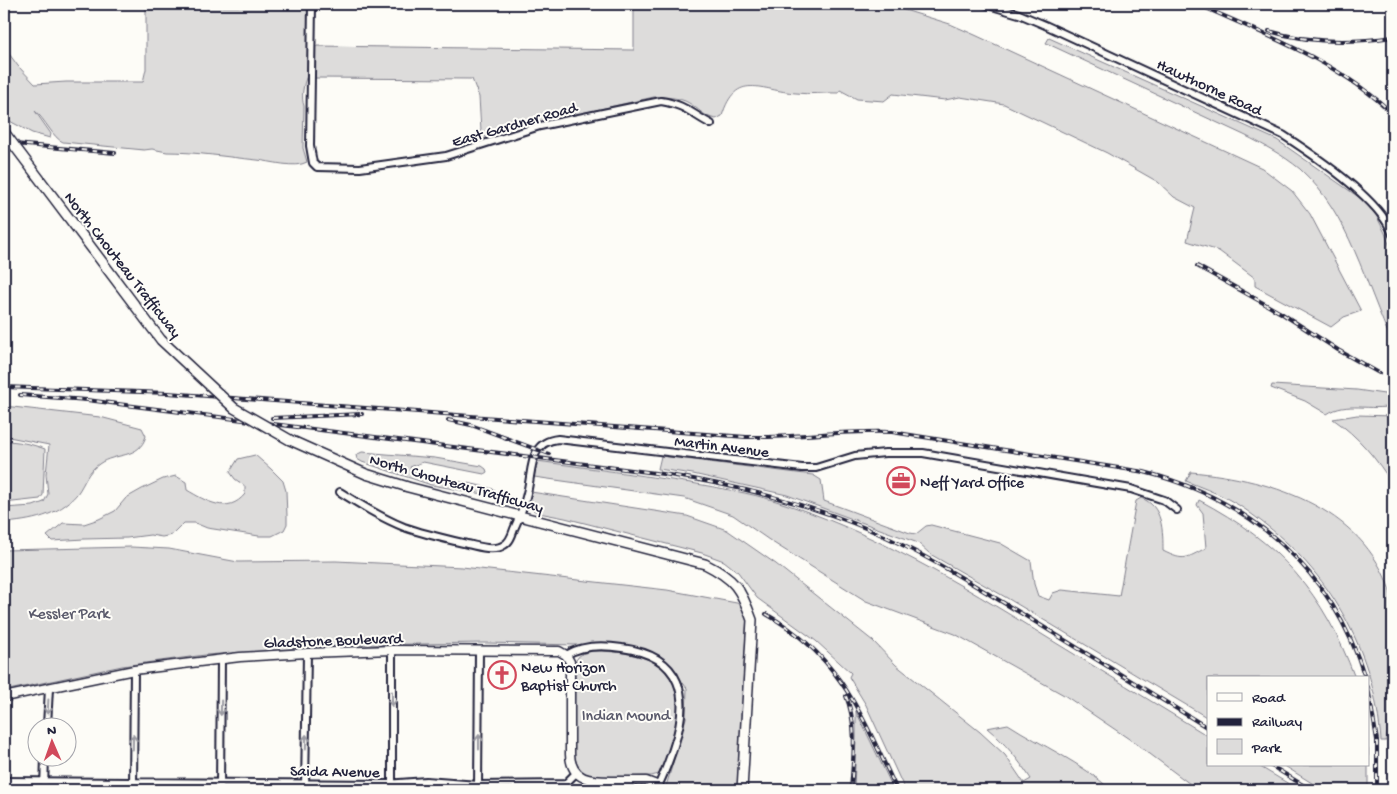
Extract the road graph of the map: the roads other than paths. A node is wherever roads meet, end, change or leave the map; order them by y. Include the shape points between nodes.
1 (312, 4) edge
2 (985, 4) edge
3 (711, 124) dead end
4 (4, 132) edge
5 (1393, 235) edge
6 (340, 492) dead end
7 (1177, 510) dead end
8 (520, 516) junction
9 (392, 650) junction
10 (479, 650) junction
11 (306, 653) junction
12 (566, 655) junction
13 (221, 659) junction
14 (134, 670) junction
15 (49, 688) junction
16 (4, 697) edge
17 (48, 716) edge
18 (45, 766) edge
19 (576, 773) junction
20 (4, 781) edge
21 (44, 781) junction
22 (133, 782) junction
23 (220, 782) junction
24 (305, 787) edge
25 (392, 787) edge
26 (478, 787) edge
27 (565, 787) edge
28 (657, 789) edge
29 (44, 790) edge
30 (133, 790) edge
31 (220, 790) edge
32 (742, 790) edge

1 - 3 street, East Gardner Road via 310,146 312,163 318,167 360,168 446,156 540,126 661,101 687,108
2 - 5 street, Hawthorne Road via 1045,25 1283,135 1371,201 1384,216
4 - 8 main road, North Chouteau Trafficway, bridge via 161,340 234,408 290,440 366,474
6 - 8 street, Martin Avenue via 403,526 487,548 504,546 509,542
7 - 8 street, Martin Avenue via 1164,500 1131,489 923,453 885,452 855,456 816,468 802,468 558,439 546,442 535,453
8 - 32 main road, North Chouteau Trafficway via 705,564 735,584 752,620
9 - 10 street, Gladstone Boulevard
9 - 11 street, Gladstone Boulevard
9 -> 25 street
10 - 12 street, Gladstone Boulevard via 555,651
26 -> 10 street
11 - 13 street, Gladstone Boulevard
24 -> 11 street
12 - 19 street via 570,666 570,760
12 - 28 street, Gladstone Boulevard via 576,649 612,647 641,652 662,662 678,680 682,710 676,740
13 - 14 street, Gladstone Boulevard
13 -> 23 street
14 - 15 street, Gladstone Boulevard
22 -> 14 street
15 - 16 street, Gladstone Boulevard
15 -> 17 street
18 - 21 street
19 - 27 street, Saida Avenue
19 - 28 street via 589,780 646,781
20 - 21 street, Saida Avenue
21 - 22 street, Saida Avenue
21 - 29 street
22 - 23 street, Saida Avenue
22 - 30 street
23 - 24 street, Saida Avenue
23 - 31 street
24 - 25 street, Saida Avenue
25 - 26 street, Saida Avenue via 433,781
26 - 27 street, Saida Avenue

